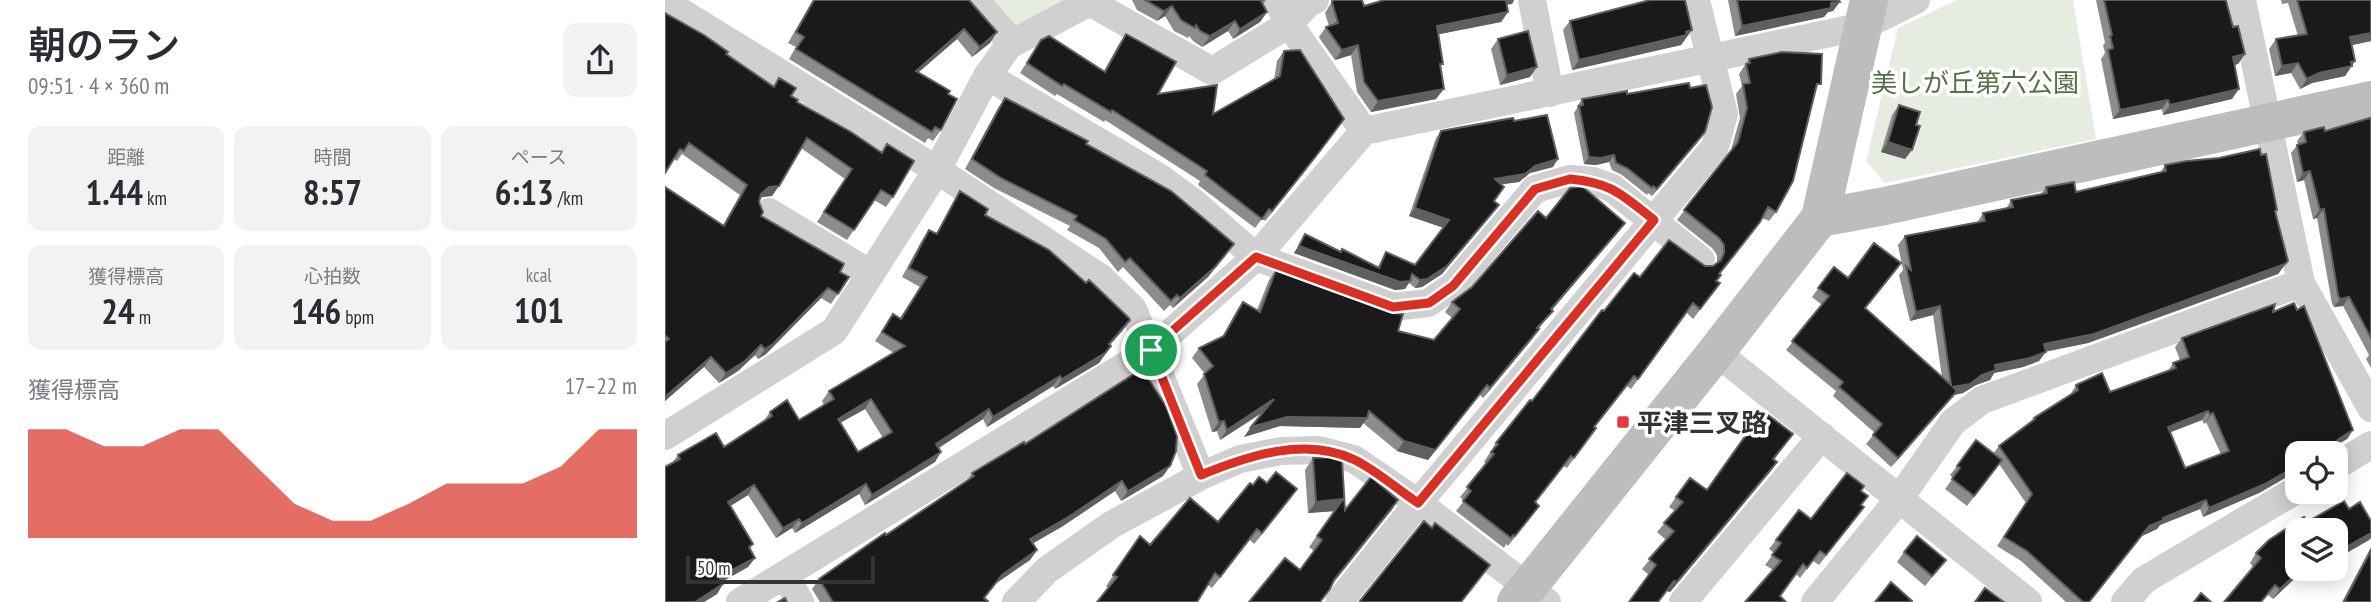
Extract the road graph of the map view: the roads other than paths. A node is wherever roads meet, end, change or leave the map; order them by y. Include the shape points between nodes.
1 (975, 0) edge
2 (1315, 0) edge
3 (1532, 0) edge
4 (1696, 0) edge
5 (1916, 0) edge
6 (2242, 0) edge
7 (1087, 1) edge
8 (665, 7) edge
9 (1283, 12) edge
10 (1866, 13) edge
11 (1009, 45) junction
12 (1711, 59) junction
13 (987, 76) junction
14 (1550, 93) junction
15 (2371, 100) edge
16 (2269, 121) junction
17 (1364, 131) junction
18 (937, 170) junction
19 (769, 212) dead end
20 (1820, 218) junction
21 (1654, 220) junction
22 (1256, 257) junction
23 (1701, 260) edge
24 (871, 274) junction
25 (2301, 283) junction
26 (1151, 350) junction
27 (1716, 352) junction
28 (2371, 408) edge
29 (665, 436) edge
30 (1822, 436) junction
31 (2371, 445) edge
32 (2348, 459) edge
33 (1201, 475) junction
34 (2285, 497) edge
35 (1899, 499) junction
36 (1418, 503) junction
37 (785, 575) junction
38 (1530, 597) edge
39 (740, 602) edge
40 (800, 602) edge
41 (1016, 602) edge
42 (1339, 602) edge
43 (1683, 602) edge
44 (1815, 602) edge
45 (2028, 602) edge
46 (2125, 602) edge

1 - 11 street
2 - 9 street
3 - 14 street
4 - 12 street
5 - 10 street
6 - 16 street
7 - 9 street via 1212,71
7 - 11 street
8 - 18 street
9 - 17 street
10 - 12 street
10 - 20 street
11 - 13 street
12 - 14 street
12 - 21 street via 1724,114 1716,146
13 - 18 street
13 - 22 street via 1159,177
14 - 17 street
15 - 16 street
16 - 20 street
16 - 25 street
17 - 22 street
18 - 24 street
18 - 26 street via 1101,278 1133,309
19 - 24 street
20 - 27 street
21 - 22 street via 1612,188 1593,181 1570,179 1535,189 1453,286 1429,303 1393,307
21 - 23 street
21 - 36 street
22 - 26 street
24 - 29 street via 834,331
25 - 28 street
25 - 35 street via 1982,400 1953,422
26 - 33 street
26 - 37 street
27 - 30 street
27 - 38 street
30 - 35 street
30 - 43 street
31 - 32 street
33 - 36 street via 1240,459 1319,450 1354,459
33 - 41 street via 1111,525 1047,570
34 - 46 street via 2144,580
35 - 44 street
35 - 45 street
36 - 38 street
36 - 42 street
37 - 39 street
37 - 40 street

